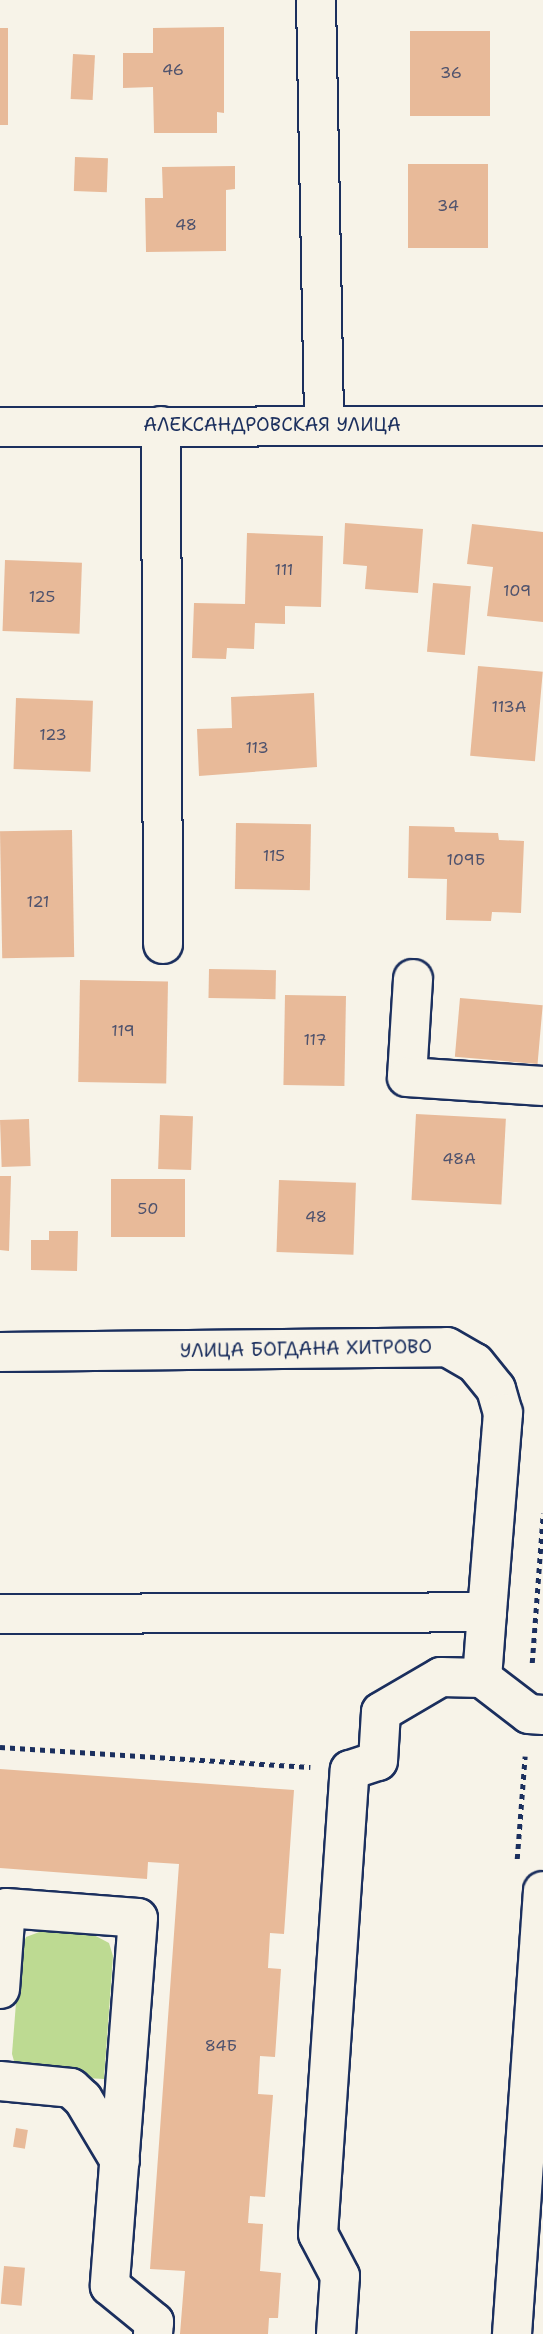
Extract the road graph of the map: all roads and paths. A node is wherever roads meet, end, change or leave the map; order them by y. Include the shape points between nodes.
1 (316, 0) edge
2 (324, 424) junction
3 (161, 426) junction
4 (543, 426) edge
5 (0, 427) edge
6 (163, 944) dead end
7 (413, 979) dead end
8 (543, 1086) edge
9 (0, 1352) edge
10 (487, 1612) junction
11 (0, 1614) edge
12 (482, 1678) junction
13 (543, 1715) edge
14 (0, 1747) edge
15 (321, 1768) dead end
16 (543, 1891) edge
17 (0, 1989) edge
18 (0, 2081) edge
19 (120, 2161) junction
20 (153, 2334) edge
21 (336, 2334) edge
22 (512, 2334) edge

1 - 2 street
2 - 3 street, АЛЕКСАНДРОВСКАЯ УЛИЦА
2 - 4 street, АЛЕКСАНДРОВСКАЯ УЛИЦА
3 - 5 street, АЛЕКСАНДРОВСКАЯ УЛИЦА
3 - 6 street
7 - 8 street via 407,1077
9 - 10 street, УЛИЦА БОГДАНА ХИТРОВО via 447,1348 475,1363 496,1389 503,1413
10 - 11 street
10 - 12 street, УЛИЦА БОГДАНА ХИТРОВО
12 - 13 street via 529,1714
12 - 21 street via 441,1677 381,1712 378,1761 350,1770 318,2234 340,2276
14 - 15 path
16 - 22 street
17 - 19 street via 6,1908 138,1918
18 - 19 street via 71,2088 83,2099
19 - 20 street via 110,2286 154,2322

